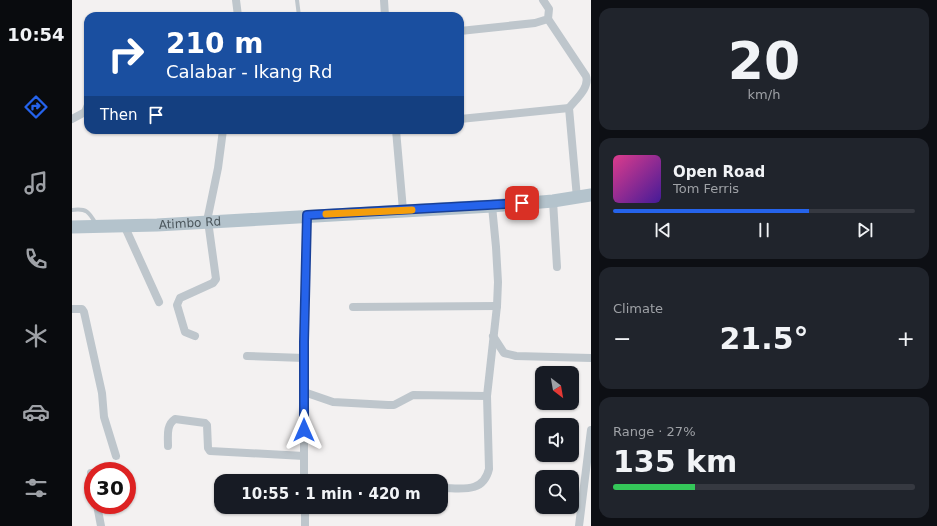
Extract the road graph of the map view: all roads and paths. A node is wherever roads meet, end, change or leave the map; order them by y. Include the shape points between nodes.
1 (236, 0) edge
2 (297, 0) edge
3 (384, 0) edge
4 (543, 0) edge
5 (238, 12) edge
6 (298, 12) edge
7 (385, 12) edge
8 (548, 18) junction
9 (464, 31) edge
10 (569, 108) junction
11 (84, 113) edge
12 (72, 119) edge
13 (464, 119) edge
14 (222, 134) edge
15 (396, 134) edge
16 (591, 195) edge
17 (577, 198) junction
18 (553, 201) junction
19 (492, 206) junction
20 (72, 210) edge
21 (403, 210) junction
22 (307, 215) junction
23 (207, 221) junction
24 (97, 226) junction
25 (124, 226) junction
26 (72, 227) edge
27 (557, 267) dead end
28 (159, 302) dead end
29 (497, 306) junction
30 (353, 307) dead end
31 (72, 309) edge
32 (195, 336) dead end
33 (493, 336) junction
34 (247, 356) dead end
35 (304, 358) junction
36 (591, 358) edge
37 (304, 392) junction
38 (487, 396) junction
39 (591, 430) edge
40 (168, 446) dead end
41 (116, 456) dead end
42 (304, 456) junction
43 (589, 464) edge
44 (304, 474) edge
45 (448, 488) edge
46 (99, 514) edge
47 (305, 514) edge
48 (101, 526) edge
49 (305, 526) edge
50 (579, 526) edge

1 - 5 street
2 - 6 lane
3 - 7 street
4 - 8 street via 549,9
8 - 9 street via 535,23
8 - 10 street via 587,80 586,86
10 - 13 street
10 - 17 street
11 - 12 street
14 - 23 street
15 - 21 street
16 - 17 main road, Atimbo Rd
17 - 18 main road, Atimbo Rd
18 - 19 main road, Atimbo Rd
18 - 27 street
19 - 21 main road, Atimbo Rd
19 - 29 street via 498,282
20 - 24 lane via 81,209 89,213
21 - 22 main road, Atimbo Rd
22 - 23 main road, Atimbo Rd
22 - 35 street
23 - 25 main road, Atimbo Rd
23 - 32 street via 216,279 180,298 177,305 185,332
24 - 25 main road, Atimbo Rd
24 - 26 main road, Atimbo Rd
25 - 28 street
29 - 30 street
29 - 33 street
31 - 41 street via 82,309 84,312 102,393 104,417
33 - 36 street via 504,353 516,356
33 - 38 street
34 - 35 street
35 - 37 street
37 - 38 street via 333,402 388,405 394,405 413,395
37 - 42 street
38 - 45 street via 487,475 476,487
39 - 43 street
40 - 42 street via 168,429 175,419 205,423 210,451
42 - 44 street
43 - 50 street
46 - 48 street
47 - 49 street

